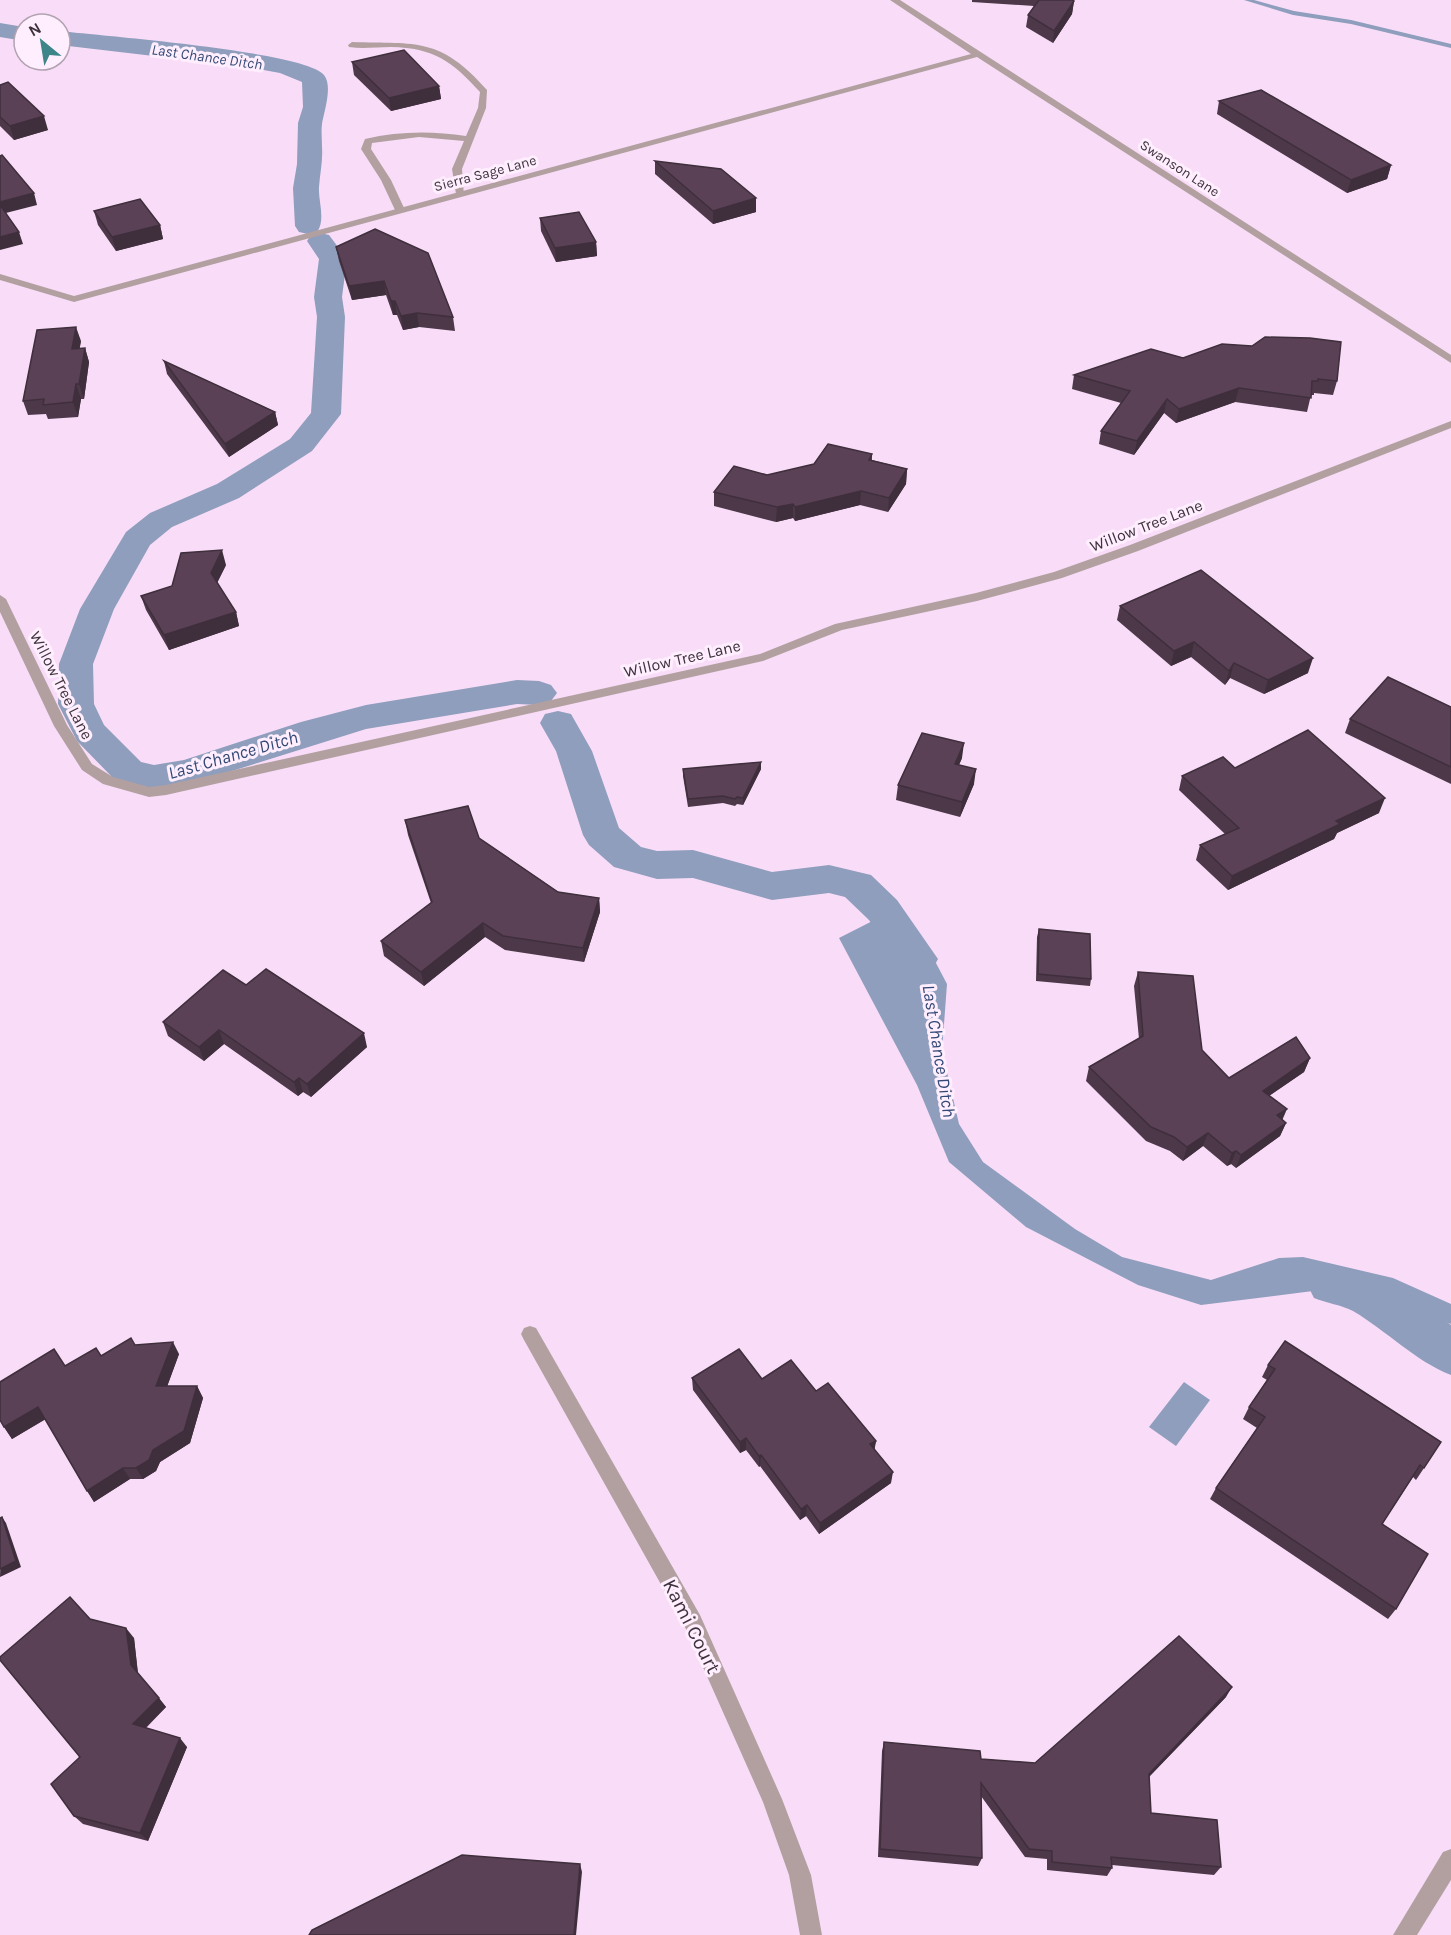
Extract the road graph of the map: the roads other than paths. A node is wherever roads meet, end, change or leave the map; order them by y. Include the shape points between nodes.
1 (894, 0) edge
2 (352, 45) dead end
3 (979, 54) junction
4 (471, 139) junction
5 (461, 194) junction
6 (400, 210) junction
7 (0, 276) edge
8 (1451, 360) edge
9 (1451, 424) edge
10 (0, 599) edge
11 (530, 1334) dead end
12 (1451, 1860) edge
13 (811, 1935) edge
14 (1404, 1935) edge

1 - 3 street, Swanson Lane
2 - 4 street via 433,50 466,72 484,92
3 - 5 street, Sierra Sage Lane
3 - 8 street, Swanson Lane
4 - 5 street via 458,169
4 - 6 street via 428,133 368,141 366,149
5 - 6 street, Sierra Sage Lane
6 - 7 street, Sierra Sage Lane via 74,299
9 - 10 street, Willow Tree Lane via 1058,575 839,627 764,657 166,790 149,792 108,781 87,767 61,726
11 - 13 street, Kami Court via 693,1622 772,1799 800,1875
12 - 14 street

